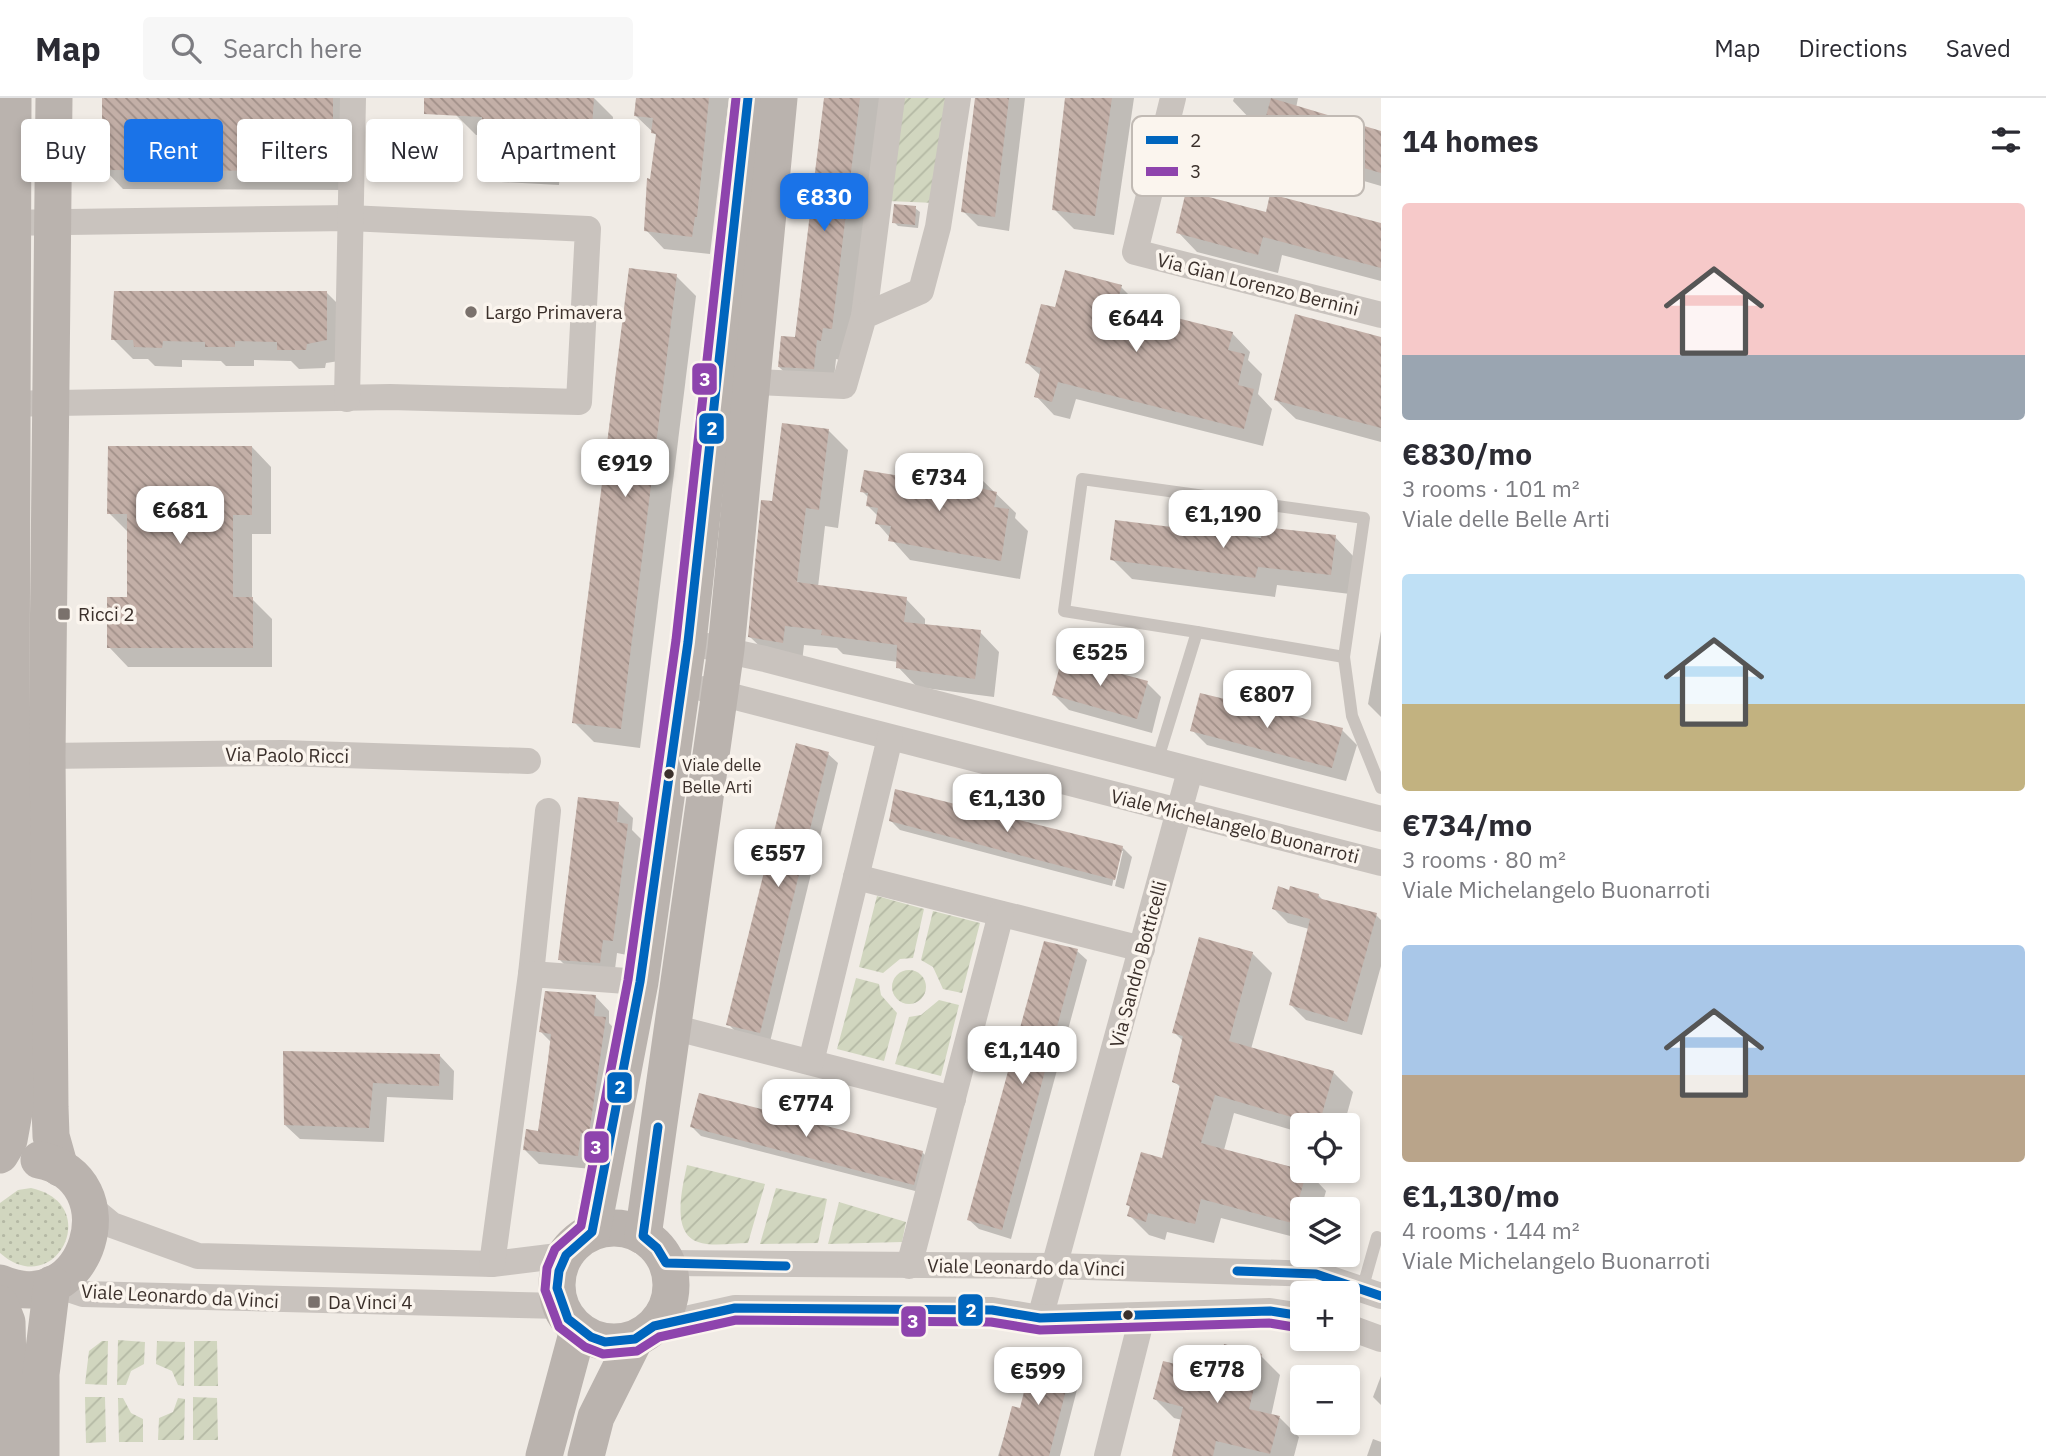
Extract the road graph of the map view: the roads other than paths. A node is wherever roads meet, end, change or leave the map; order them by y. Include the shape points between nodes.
1 (13, 98) edge
2 (54, 98) edge
3 (353, 98) edge
4 (748, 98) edge
5 (779, 98) edge
6 (892, 98) edge
7 (958, 98) edge
8 (1173, 98) edge
9 (1169, 116) edge
10 (1149, 196) edge
11 (349, 218) junction
12 (54, 221) junction
13 (7, 222) edge
14 (1381, 315) edge
15 (864, 316) junction
16 (754, 382) junction
17 (347, 399) junction
18 (6, 404) edge
19 (52, 404) junction
20 (6, 599) edge
21 (1197, 632) junction
22 (688, 642) junction
23 (726, 649) junction
24 (1344, 657) junction
25 (682, 686) junction
26 (719, 691) junction
27 (890, 738) junction
28 (47, 756) junction
29 (528, 761) dead end
30 (1157, 763) junction
31 (1191, 771) junction
32 (1381, 788) edge
33 (548, 811) dead end
34 (1179, 812) junction
35 (1381, 819) edge
36 (1381, 863) edge
37 (856, 877) junction
38 (1001, 914) junction
39 (1142, 949) junction
40 (531, 974) junction
41 (640, 982) junction
42 (672, 1027) junction
43 (811, 1062) junction
44 (953, 1099) junction
45 (0, 1155) edge
46 (0, 1165) edge
47 (60, 1168) junction
48 (89, 1206) junction
49 (643, 1236) junction
50 (1377, 1237) dead end
51 (579, 1244) junction
52 (666, 1263) junction
53 (492, 1264) junction
54 (909, 1266) junction
55 (1054, 1266) junction
56 (0, 1283) edge
57 (52, 1284) junction
58 (1371, 1293) edge
59 (0, 1304) edge
60 (1290, 1315) edge
61 (1142, 1317) junction
62 (569, 1318) junction
63 (1040, 1318) junction
64 (1360, 1331) edge
65 (645, 1332) junction
66 (1381, 1339) edge
67 (10, 1456) edge
68 (41, 1456) edge
69 (544, 1456) edge
70 (586, 1456) edge
71 (1107, 1456) edge

1 - 13 street
2 - 12 street
3 - 11 street
4 - 22 street
5 - 16 street
6 - 15 street
7 - 15 street via 938,227 921,291
8 - 9 street, Via Gian Lorenzo Bernini
10 - 14 street, Via Gian Lorenzo Bernini via 1135,252
11 - 12 street
11 - 17 street
11 - 17 street via 588,229 579,402
12 - 13 street
12 - 19 street
13 - 18 street
15 - 16 street via 844,386
16 - 23 street
17 - 19 street
18 - 19 street
18 - 20 street
19 - 28 street
20 - 45 street via 15,1107 9,1140
21 - 24 lane
21 - 24 lane via 1064,611 1082,479 1364,518
21 - 30 lane
22 - 23 street
22 - 25 street
23 - 26 street
23 - 30 street
24 - 32 lane via 1352,716
25 - 26 street, Viale Michelangelo Buonarroti
25 - 41 street
26 - 27 street, Viale Michelangelo Buonarroti
26 - 42 street
27 - 34 street, Viale Michelangelo Buonarroti
27 - 37 street
28 - 29 street, Via Paolo Ricci via 282,753
28 - 47 street via 50,1107 51,1136
30 - 31 street
31 - 34 street, Via Sandro Botticelli
31 - 35 street
33 - 40 street
34 - 36 street, Viale Michelangelo Buonarroti
34 - 39 street, Via Sandro Botticelli
37 - 38 street
37 - 43 street
38 - 39 street
38 - 44 street
39 - 55 street, Via Sandro Botticelli
40 - 41 street
40 - 53 street
41 - 51 street
42 - 43 street
42 - 49 street
43 - 44 street
44 - 54 street
46 - 47 street via 26,1158
47 - 48 street via 73,1178
48 - 53 street via 112,1225 198,1256
48 - 57 street via 92,1225 81,1260
49 - 51 street via 609,1228
49 - 52 street
50 - 58 lane
51 - 53 street
51 - 62 street via 559,1271 557,1289
52 - 54 street, Viale Leonardo da Vinci
52 - 65 street via 667,1307
54 - 55 street, Viale Leonardo da Vinci
55 - 58 street, Viale Leonardo da Vinci via 1317,1274
55 - 63 street, Via Sandro Botticelli
56 - 57 street via 31,1289
57 - 62 street, Viale Leonardo da Vinci via 83,1294
57 - 68 street via 41,1374
59 - 67 street via 7,1322
60 - 61 street via 1270,1311
61 - 63 street
61 - 71 street
62 - 65 street via 605,1342
62 - 69 street
63 - 65 street via 992,1310 735,1308
64 - 66 street
65 - 70 street via 596,1417

